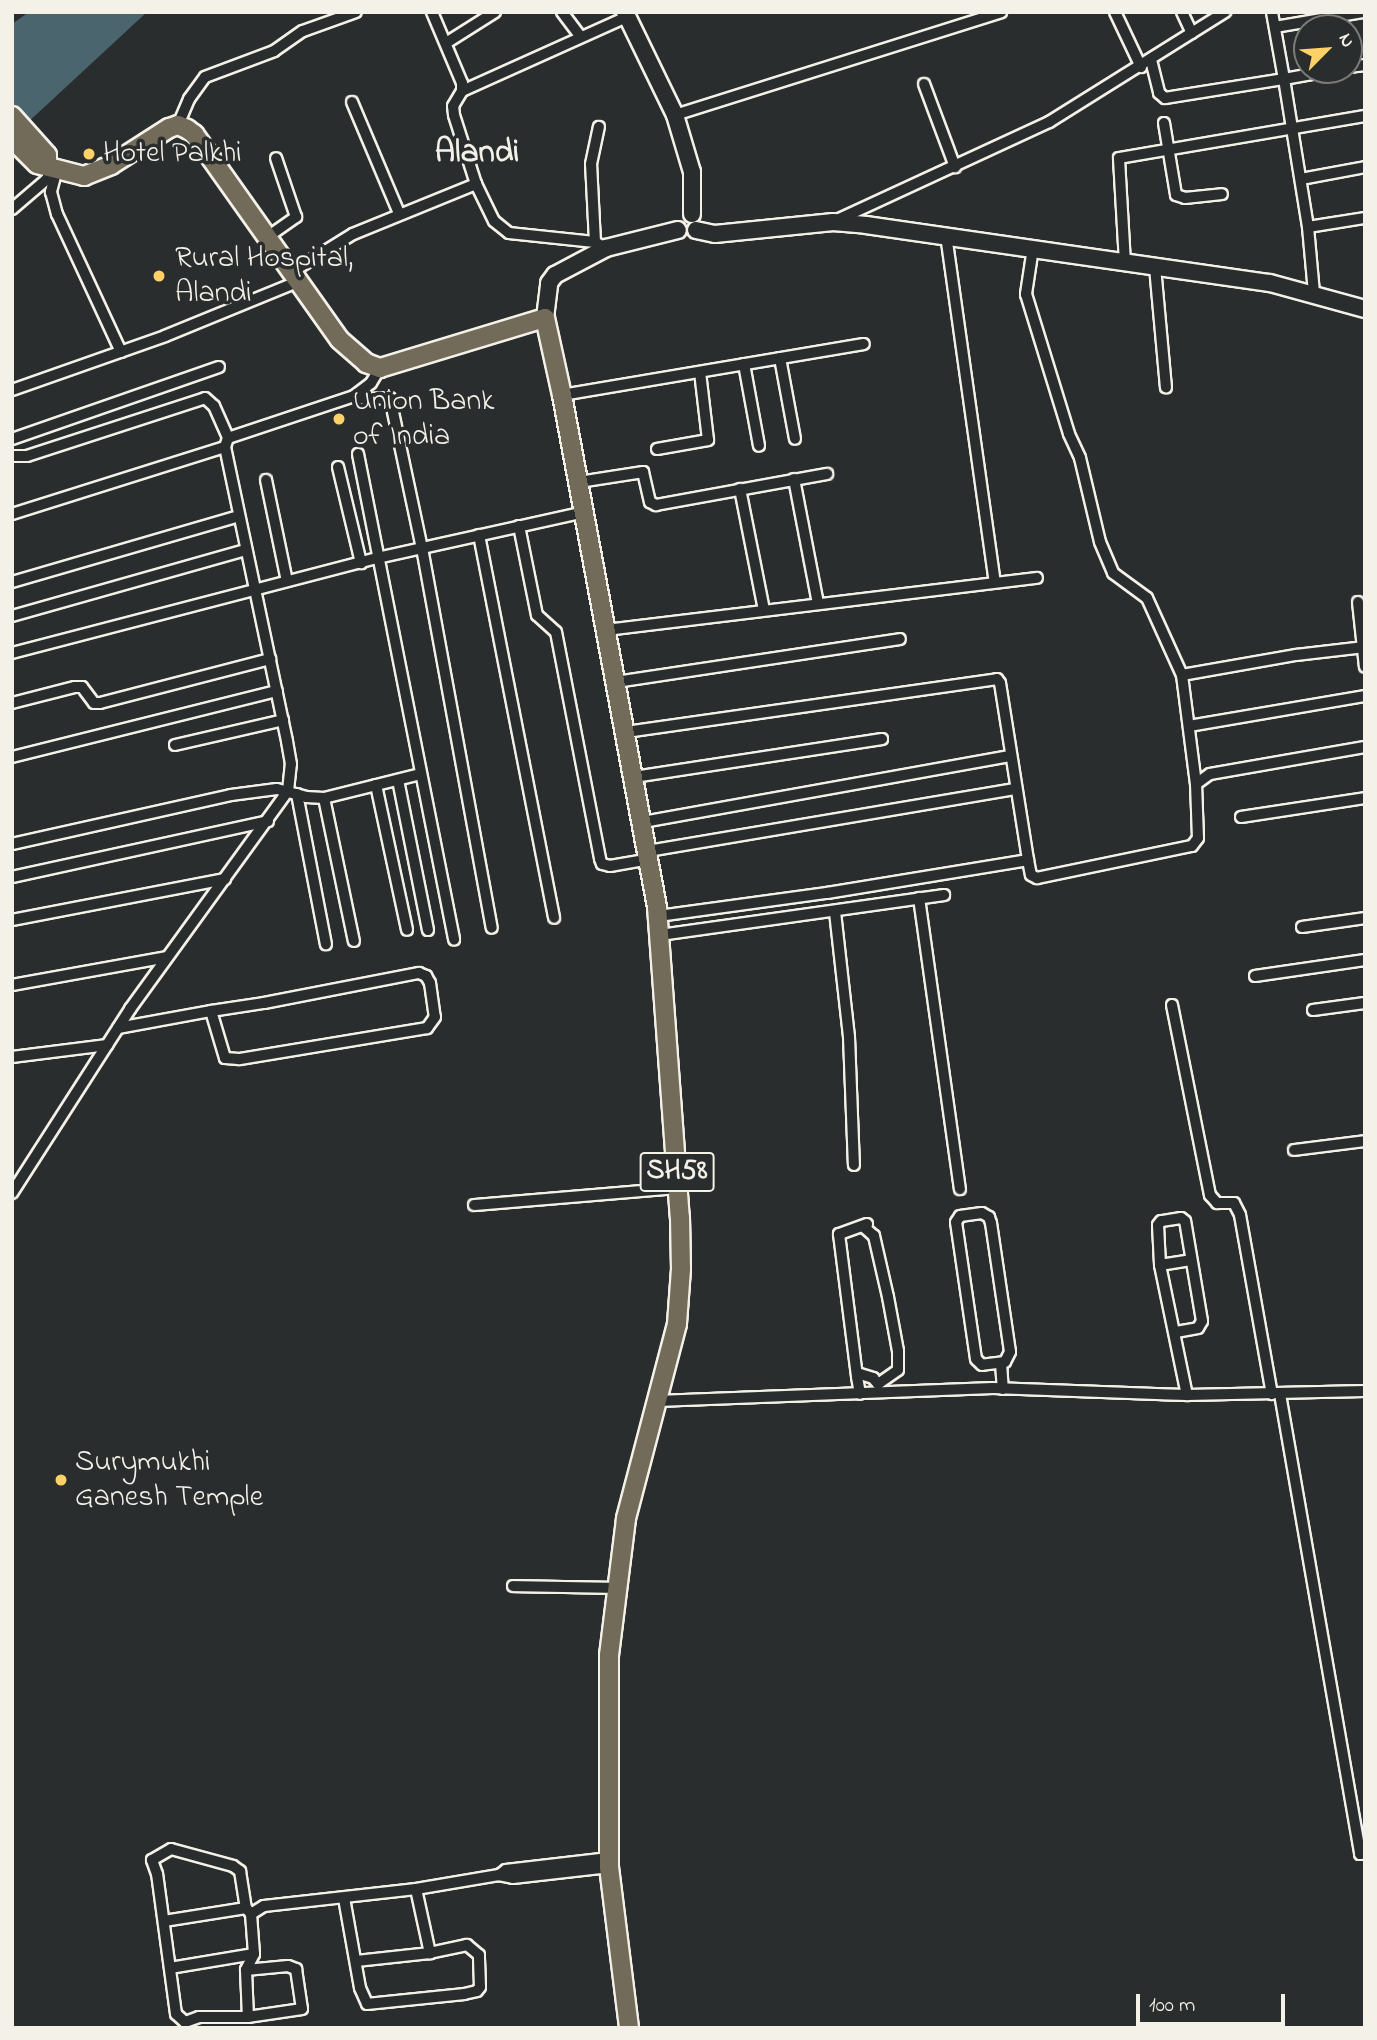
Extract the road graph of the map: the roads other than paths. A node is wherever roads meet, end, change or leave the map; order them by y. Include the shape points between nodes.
1 (356, 12) edge
2 (432, 12) edge
3 (495, 12) edge
4 (562, 12) edge
5 (1001, 12) edge
6 (1115, 12) edge
7 (1182, 12) edge
8 (1225, 12) edge
9 (1272, 12) edge
10 (1363, 12) edge
11 (626, 14) edge
12 (1275, 27) junction
13 (1192, 33) junction
14 (581, 37) junction
15 (446, 44) junction
16 (1146, 64) junction
17 (1293, 77) edge
18 (1284, 79) junction
19 (924, 84) dead end
20 (462, 91) junction
21 (352, 102) dead end
22 (674, 115) junction
23 (12, 116) edge
24 (1365, 116) edge
25 (1164, 123) dead end
26 (178, 125) junction
27 (599, 127) dead end
28 (1292, 127) junction
29 (12, 139) edge
30 (1168, 149) junction
31 (276, 158) dead end
32 (45, 161) junction
33 (955, 167) junction
34 (1365, 167) edge
35 (1301, 179) junction
36 (476, 184) junction
37 (1222, 194) dead end
38 (12, 209) edge
39 (399, 213) junction
40 (1365, 218) edge
41 (694, 222) junction
42 (833, 222) junction
43 (1308, 227) junction
44 (946, 235) junction
45 (266, 238) junction
46 (600, 245) junction
47 (1033, 248) junction
48 (1125, 262) junction
49 (1155, 267) junction
50 (293, 278) junction
51 (1314, 293) junction
52 (1365, 309) edge
53 (545, 318) junction
54 (864, 344) dead end
55 (121, 352) junction
56 (780, 358) junction
57 (744, 365) junction
58 (219, 367) dead end
59 (380, 368) junction
60 (699, 372) junction
61 (1166, 387) dead end
62 (12, 390) edge
63 (562, 395) junction
64 (354, 396) junction
65 (12, 439) edge
66 (794, 439) dead end
67 (226, 443) junction
68 (759, 446) dead end
69 (657, 449) dead end
70 (358, 454) dead end
71 (12, 456) edge
72 (338, 467) dead end
73 (827, 474) dead end
74 (266, 480) dead end
75 (793, 480) junction
76 (579, 482) junction
77 (740, 489) junction
78 (584, 512) junction
79 (12, 514) edge
80 (239, 516) junction
81 (519, 526) junction
82 (479, 535) junction
83 (422, 548) junction
84 (246, 550) junction
85 (377, 558) junction
86 (361, 563) junction
87 (1037, 578) dead end
88 (287, 581) junction
89 (12, 582) edge
90 (995, 582) junction
91 (254, 589) junction
92 (1358, 602) dead end
93 (818, 604) junction
94 (764, 610) junction
95 (12, 616) edge
96 (606, 630) junction
97 (900, 639) dead end
98 (1363, 648) edge
99 (12, 653) edge
100 (270, 659) junction
101 (1365, 667) edge
102 (1182, 675) junction
103 (616, 682) junction
104 (277, 691) junction
105 (1365, 695) edge
106 (12, 703) edge
107 (283, 720) junction
108 (1189, 726) junction
109 (626, 733) junction
110 (882, 739) dead end
111 (175, 745) dead end
112 (1365, 747) edge
113 (1011, 755) junction
114 (12, 757) edge
115 (421, 774) junction
116 (634, 778) junction
117 (398, 780) junction
118 (1196, 784) junction
119 (376, 785) junction
120 (1015, 789) junction
121 (293, 792) junction
122 (324, 798) junction
123 (1365, 798) edge
124 (1241, 817) dead end
125 (268, 821) junction
126 (643, 822) junction
127 (12, 844) edge
128 (648, 855) junction
129 (1028, 860) junction
130 (12, 877) edge
131 (225, 879) junction
132 (944, 895) dead end
133 (919, 898) junction
134 (835, 912) junction
135 (658, 916) junction
136 (554, 918) dead end
137 (1365, 918) edge
138 (12, 920) edge
139 (1302, 927) dead end
140 (492, 928) dead end
141 (407, 930) dead end
142 (428, 930) dead end
143 (660, 935) junction
144 (454, 940) dead end
145 (354, 941) dead end
146 (326, 944) dead end
147 (167, 957) junction
148 (1365, 960) edge
149 (1255, 976) dead end
150 (12, 985) edge
151 (1365, 1003) edge
152 (1172, 1005) dead end
153 (1313, 1010) dead end
154 (211, 1011) junction
155 (118, 1028) junction
156 (107, 1045) junction
157 (12, 1057) edge
158 (1365, 1141) edge
159 (1294, 1150) dead end
160 (854, 1165) dead end
161 (678, 1188) junction
162 (960, 1189) dead end
163 (12, 1193) edge
164 (474, 1205) dead end
165 (1191, 1260) junction
166 (1160, 1265) junction
167 (1176, 1332) junction
168 (996, 1364) junction
169 (857, 1373) junction
170 (998, 1389) junction
171 (1365, 1391) edge
172 (860, 1394) junction
173 (1276, 1394) junction
174 (1187, 1395) junction
175 (657, 1401) junction
176 (513, 1586) dead end
177 (615, 1588) junction
178 (1365, 1853) edge
179 (609, 1862) junction
180 (416, 1889) junction
181 (344, 1898) junction
182 (248, 1911) junction
183 (164, 1921) junction
184 (254, 1954) junction
185 (430, 1954) junction
186 (356, 1961) junction
187 (170, 1968) junction
188 (246, 1970) junction
189 (248, 2017) junction
190 (629, 2028) edge

1 - 26 street via 303,31 274,51 205,77
2 - 15 street
3 - 15 street
4 - 14 street
5 - 22 street
6 - 16 street
7 - 13 street
8 - 13 street
9 - 12 street
10 - 12 street
11 - 14 street
11 - 22 main road
12 - 18 street
13 - 16 street
14 - 20 street
15 - 20 street
16 - 18 street via 1165,98
16 - 33 street via 1049,122
17 - 18 street
18 - 28 street
19 - 33 street
20 - 36 street via 453,106 454,116
21 - 39 street
22 - 41 main road via 692,172
23 - 32 main road
24 - 28 street
25 - 30 street
26 - 32 main road via 84,176
26 - 45 main road via 194,134
27 - 46 street via 592,164
28 - 30 street
28 - 35 street
29 - 32 main road
30 - 37 street via 1176,195
30 - 48 street via 1119,158
31 - 45 street via 296,217
32 - 38 street via 46,180
32 - 55 street via 57,214
33 - 42 street
34 - 35 street
35 - 43 street
36 - 39 street
36 - 46 street via 494,221 509,233
39 - 50 street via 354,234
40 - 43 street
41 - 42 main road via 715,234
41 - 46 main road via 688,235 678,230
42 - 44 main road
43 - 51 street
44 - 47 main road
44 - 90 street
45 - 50 main road
46 - 53 main road via 548,283
47 - 48 main road
47 - 102 street via 1026,294 1080,458 1100,542 1112,573 1147,598
48 - 49 main road
49 - 51 main road
49 - 61 street
50 - 55 street
50 - 59 main road via 354,354
51 - 52 main road
53 - 59 main road
53 - 63 main road, SH58
54 - 56 street
55 - 62 street
56 - 57 street
56 - 66 street
57 - 60 street
57 - 68 street
58 - 65 street
59 - 64 street via 371,383
60 - 63 street
60 - 69 street via 708,440
63 - 76 main road, SH58
64 - 67 street
64 - 83 street via 390,398
67 - 71 street via 214,406 205,398 27,456
67 - 79 street
67 - 80 street
70 - 85 street
72 - 86 street
73 - 75 street
74 - 88 street
75 - 77 street
75 - 93 street
76 - 77 street via 643,472 649,500 656,505
76 - 78 main road, SH58
77 - 94 street
78 - 81 street
78 - 96 main road, SH58
80 - 84 street
80 - 89 street
81 - 82 street
81 - 128 street via 537,615 556,632 600,859 610,866
82 - 83 street
82 - 136 street
83 - 85 street
83 - 140 street
84 - 91 street
84 - 95 street
85 - 86 street
85 - 115 street
86 - 88 street
87 - 90 street
88 - 91 street
90 - 93 street
91 - 99 street
91 - 100 street
92 - 98 street
93 - 94 street
94 - 96 street
96 - 103 main road, SH58
97 - 103 street
98 - 101 street
98 - 102 street
100 - 104 street
100 - 106 street via 100,703 94,703 82,687 75,687
102 - 108 street
103 - 109 main road, SH58
104 - 107 street
104 - 114 street
105 - 108 street
107 - 111 street
107 - 121 street
108 - 118 street
109 - 113 street via 991,678 1000,683
109 - 116 main road, SH58
110 - 116 street
112 - 118 street via 1210,774
113 - 120 street
113 - 126 street
115 - 117 street
115 - 144 street
116 - 126 main road, SH58
117 - 119 street
117 - 142 street
118 - 129 street via 1198,838 1192,846 1037,878 1031,875
119 - 122 street
119 - 141 street
120 - 128 street
120 - 129 street
121 - 122 street
121 - 125 street
121 - 127 street via 265,790 209,799
121 - 146 street
122 - 145 street
123 - 124 street
125 - 130 street
125 - 131 street
126 - 128 main road, SH58
128 - 135 main road, SH58
129 - 135 street
131 - 138 street
131 - 147 street
132 - 133 street
133 - 134 street
133 - 162 street
134 - 143 street
134 - 160 street via 849,1038
135 - 143 main road, SH58
137 - 139 street
143 - 161 main road, SH58
147 - 150 street
147 - 155 street
148 - 149 street
151 - 153 street
152 - 173 street via 1210,1195 1217,1203 1234,1203 1240,1215
154 - 154 street via 225,1058 239,1059 427,1028 435,1017 430,983 419,973
154 - 155 street
155 - 156 street
156 - 157 street
156 - 163 street
158 - 159 street
161 - 164 street
161 - 175 main road, SH58 via 681,1269 677,1324
165 - 166 street
165 - 166 street via 1183,1219 1161,1221
165 - 167 street via 1201,1325
166 - 167 street
167 - 174 street
168 - 168 street via 982,1365 976,1360 956,1222 960,1216 986,1214 991,1223 1010,1352 1009,1360
168 - 170 street
169 - 169 street via 878,1384 898,1370 888,1297 867,1224 839,1234
169 - 172 street
170 - 172 street
170 - 174 street
171 - 173 street
172 - 175 street
173 - 174 street
173 - 178 street via 1360,1854
175 - 177 main road, SH58 via 626,1519
176 - 177 street
177 - 179 main road, SH58 via 607,1732
179 - 180 street via 506,1870
179 - 190 main road, SH58
180 - 181 street
180 - 185 street
181 - 182 street
181 - 186 street
182 - 183 street
182 - 183 street via 240,1871 171,1849 152,1860
182 - 184 street
183 - 187 street
184 - 187 street
184 - 188 street
185 - 186 street
185 - 186 street via 467,1945 473,1948 479,1955 480,1987 477,1991 367,2004
187 - 189 street via 176,2014 185,2022 199,2017
188 - 189 street
188 - 189 street via 296,1969 303,2006 298,2012

